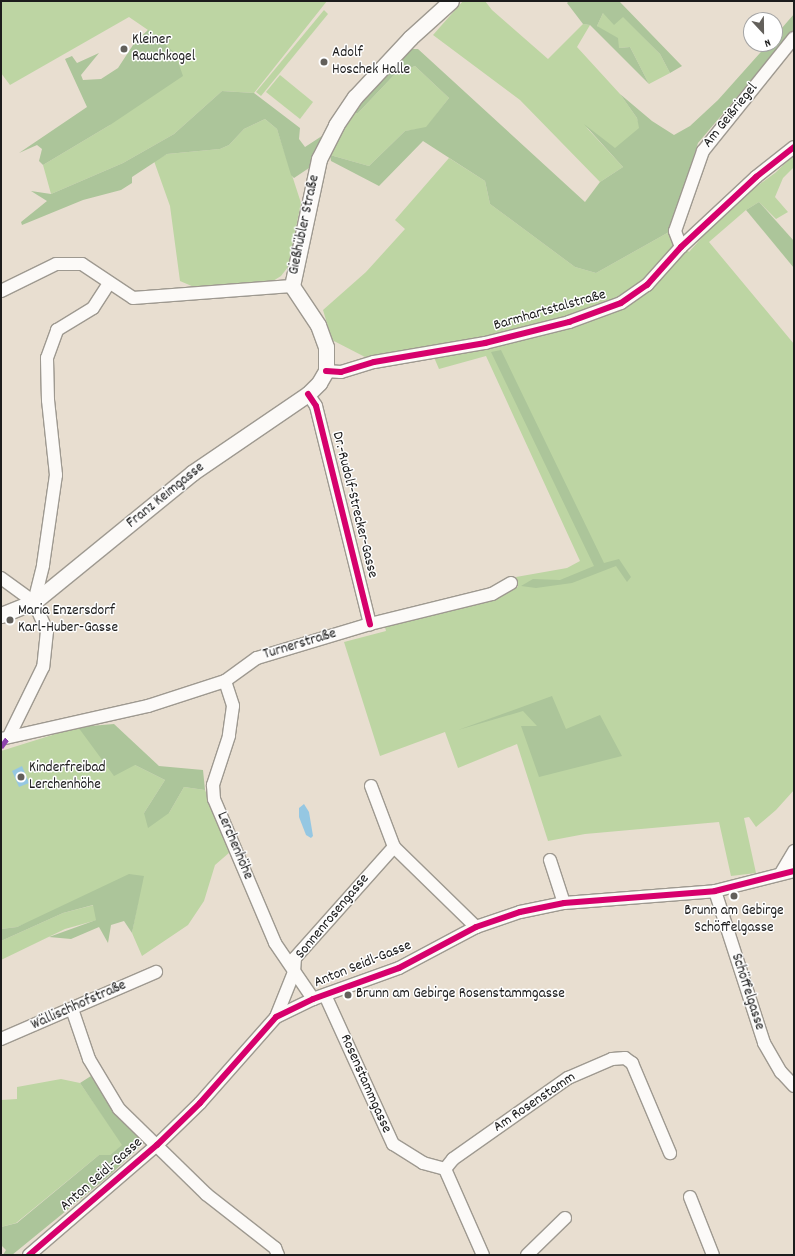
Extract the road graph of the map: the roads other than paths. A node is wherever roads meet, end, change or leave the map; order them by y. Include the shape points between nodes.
1 (451, 1) edge
2 (794, 38) edge
3 (794, 146) edge
4 (682, 247) junction
5 (109, 283) junction
6 (292, 286) junction
7 (1, 291) edge
8 (326, 371) junction
9 (308, 394) junction
10 (1, 578) edge
11 (511, 584) dead end
12 (34, 602) junction
13 (1, 615) edge
14 (370, 624) junction
15 (225, 682) junction
16 (5, 737) edge
17 (372, 786) dead end
18 (394, 847) junction
19 (794, 851) edge
20 (550, 860) dead end
21 (794, 871) edge
22 (781, 873) junction
23 (715, 891) junction
24 (564, 903) junction
25 (476, 927) junction
26 (156, 972) dead end
27 (294, 972) junction
28 (325, 995) junction
29 (313, 999) junction
30 (72, 1009) junction
31 (276, 1017) junction
32 (1, 1040) edge
33 (794, 1086) edge
34 (157, 1145) junction
35 (670, 1153) dead end
36 (445, 1169) junction
37 (690, 1197) dead end
38 (565, 1218) dead end
39 (29, 1255) edge
40 (278, 1255) edge
41 (483, 1255) edge
42 (527, 1255) edge
43 (713, 1255) edge

1 - 6 main road, Gießhübler Straße via 385,63 355,97 336,125 314,174
2 - 4 street, Am Geißriegel via 703,151 675,231
3 - 4 street, Barmhartstalstraße via 756,177
4 - 8 street, Barmhartstalstraße via 647,285 621,303 576,319 485,343 374,362 341,372
5 - 6 street, Gießhübler Straße via 133,298
5 - 7 street, Gießhübler Straße via 82,264 56,264
5 - 12 street via 93,308 57,330 47,358 48,400 56,475 43,565
6 - 8 main road via 318,325 326,347
8 - 9 main road, Franz Keimgasse
9 - 12 main road, Franz Keimgasse via 192,473
9 - 14 street, Dr.-Rudolf-Strecker-Gasse via 316,406
10 - 12 street
11 - 14 street, Turnerstraße via 492,594
12 - 13 main road, Franz Keimgasse
12 - 16 street via 47,631 43,667
14 - 15 street, Turnerstraße via 257,658
15 - 16 street, Turnerstraße via 148,706
15 - 27 street, Lerchenhöhe via 233,706 229,736 213,785 214,799 275,943
17 - 18 street
18 - 25 street
18 - 27 street, Sonnenrosengasse via 295,958
19 - 22 street
20 - 24 street
21 - 22 street, Anton Seidl-Gasse
22 - 23 street, Anton Seidl-Gasse
23 - 24 street, Anton Seidl-Gasse
23 - 33 street, Schöffelgasse via 764,1043 781,1072
24 - 25 street, Anton Seidl-Gasse via 520,912
25 - 28 street, Anton Seidl-Gasse via 399,968
26 - 30 street, Wällischhofstraße
27 - 29 street, Lerchenhöhe
27 - 31 street, Sonnenrosengasse
28 - 29 street, Anton Seidl-Gasse
28 - 36 street, Rosenstammgasse via 393,1144 423,1163
29 - 31 street, Anton Seidl-Gasse
30 - 32 street, Wällischhofstraße
30 - 34 street via 89,1059 119,1109
31 - 34 street, Anton Seidl-Gasse via 200,1103
34 - 39 street, Anton Seidl-Gasse
34 - 40 street via 206,1194 275,1248
35 - 36 street, Am Rosenstamm via 632,1063 625,1058 619,1058 568,1078 454,1159
36 - 41 street
37 - 43 street
38 - 42 street

